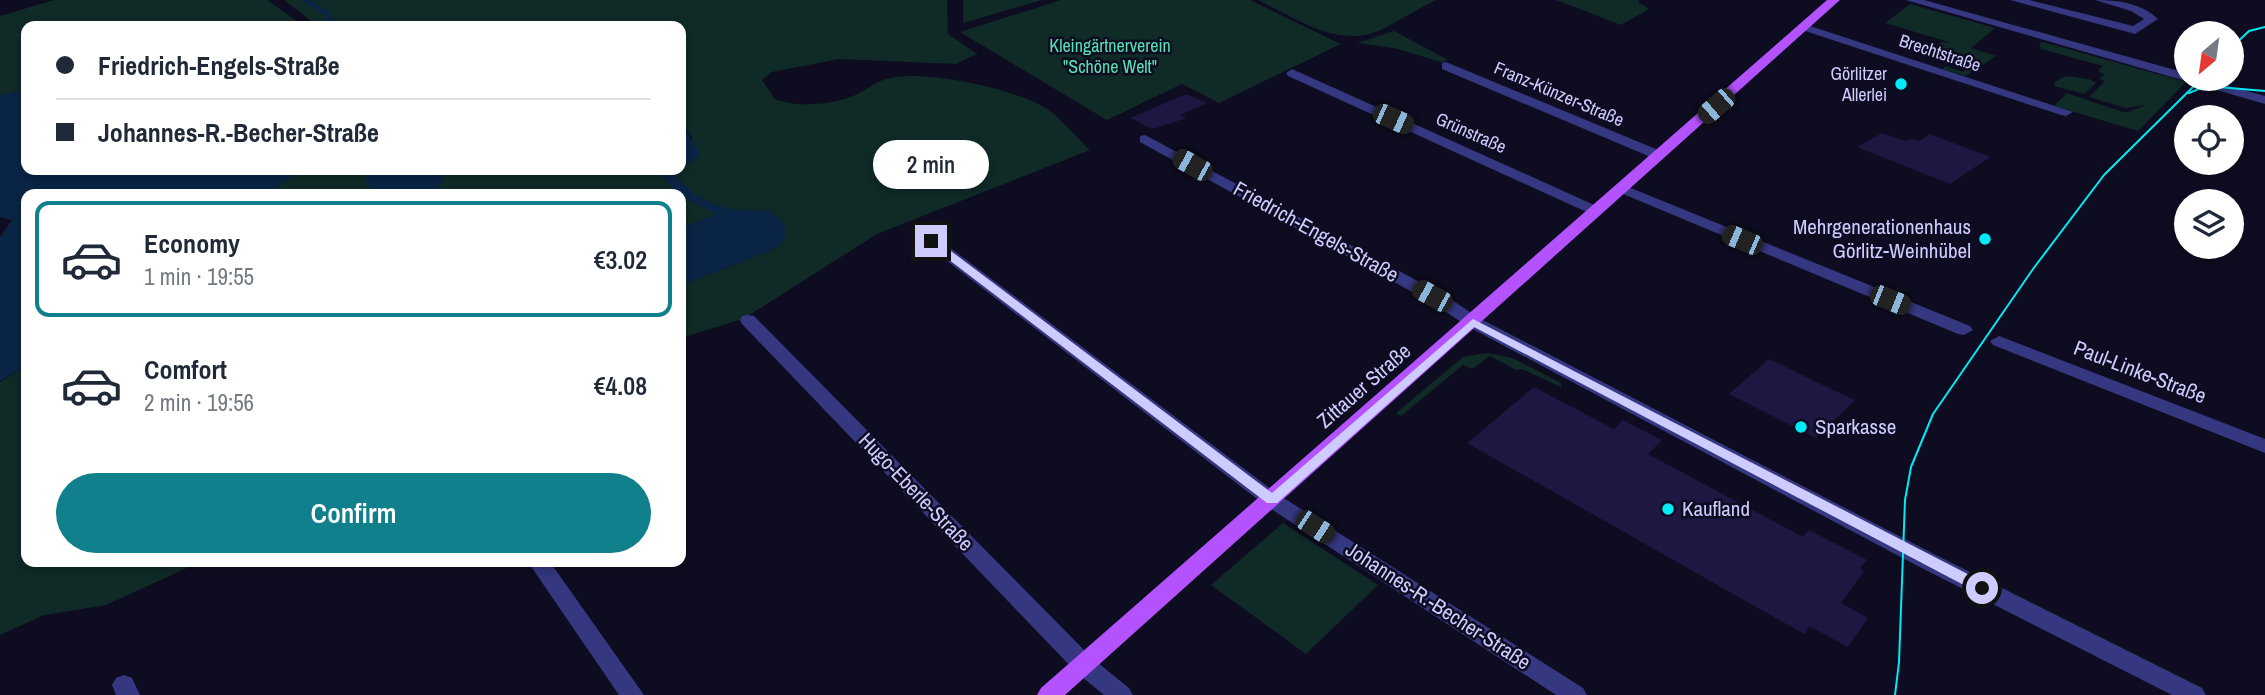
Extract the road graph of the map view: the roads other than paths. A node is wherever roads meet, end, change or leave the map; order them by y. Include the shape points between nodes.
1 (1834, 0) edge
2 (1912, 0) edge
3 (2101, 0) edge
4 (2010, 10) edge
5 (1803, 27) junction
6 (1446, 66) dead end
7 (2174, 72) edge
8 (1292, 73) dead end
9 (2233, 91) edge
10 (2265, 100) edge
11 (2066, 112) dead end
12 (1144, 139) dead end
13 (1658, 155) junction
14 (1621, 188) junction
15 (1596, 211) junction
16 (931, 241) dead end
17 (748, 320) dead end
18 (1473, 322) junction
19 (1965, 330) dead end
20 (1998, 341) dead end
21 (2265, 446) edge
22 (1272, 500) junction
23 (542, 567) edge
24 (1084, 665) junction
25 (632, 695) edge
26 (1049, 695) edge
27 (1121, 695) edge
28 (1575, 695) edge
29 (2194, 695) edge

1 - 5 main road, Zittauer Straße
2 - 4 street
3 - 4 street via 2152,19 2135,30
4 - 7 street
5 - 11 street, Brechtstraße
5 - 13 main road, Zittauer Straße
6 - 13 street, Franz-Künzer-Straße
8 - 15 street, Grünstraße
9 - 10 street
12 - 18 street, Friedrich-Engels-Straße
13 - 14 main road, Zittauer Straße
14 - 15 main road, Zittauer Straße
14 - 19 street
15 - 18 main road, Zittauer Straße
16 - 22 street, Johannes-R.-Becher-Straße
17 - 24 street, Hugo-Eberle-Straße
18 - 22 main road, Zittauer Straße
18 - 29 street, Friedrich-Engels-Straße
20 - 21 street, Paul-Linke-Straße
22 - 24 main road, Zittauer Straße
22 - 28 street, Johannes-R.-Becher-Straße
23 - 25 street
24 - 26 main road, Zittauer Straße
24 - 27 street

